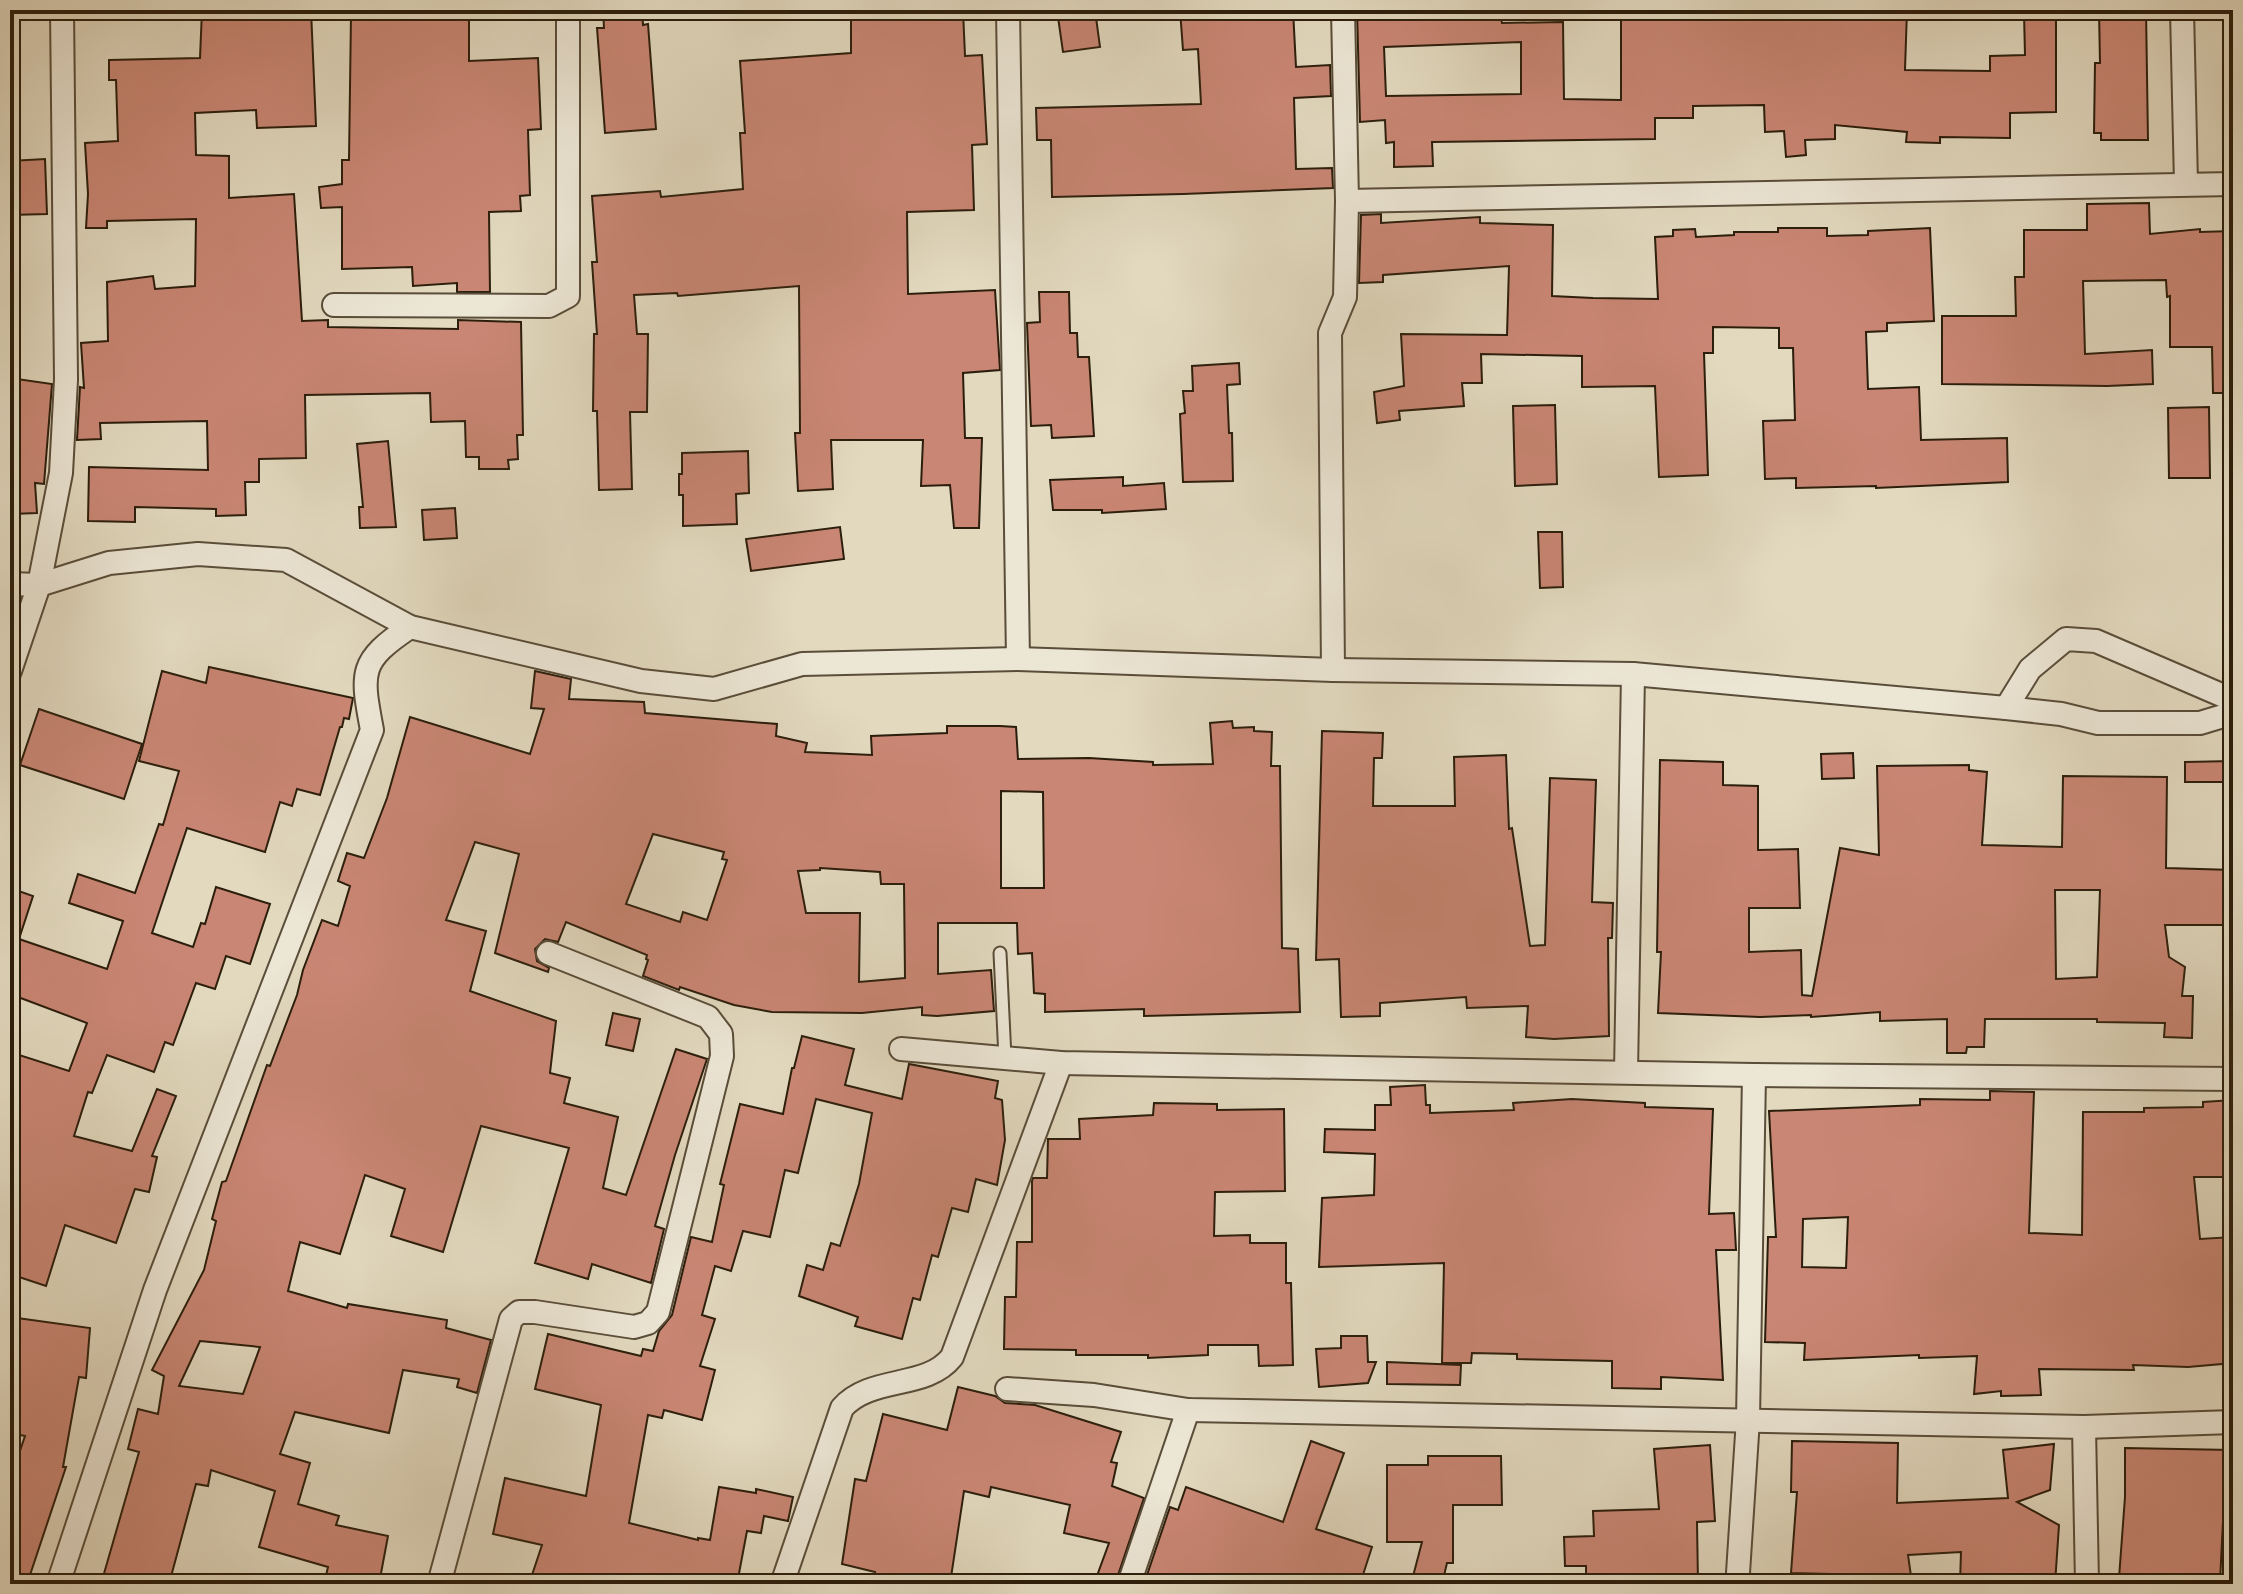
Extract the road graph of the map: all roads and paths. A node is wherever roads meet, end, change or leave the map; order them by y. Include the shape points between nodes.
1 (62, 10) edge
2 (568, 10) edge
3 (1008, 10) edge
4 (1343, 10) edge
5 (2182, 10) edge
6 (2186, 184) junction
7 (2233, 184) edge
8 (1347, 201) junction
9 (334, 305) dead end
10 (10, 584) edge
11 (39, 585) junction
12 (410, 627) junction
13 (1018, 659) junction
14 (1333, 670) junction
15 (10, 671) edge
16 (1633, 674) junction
17 (2233, 700) edge
18 (2006, 708) junction
19 (2233, 713) edge
20 (548, 953) dead end
21 (1000, 953) dead end
22 (901, 1049) dead end
23 (1005, 1058) junction
24 (1061, 1063) junction
25 (1626, 1072) junction
26 (1754, 1075) junction
27 (2233, 1079) edge
28 (1007, 1389) dead end
29 (1188, 1410) junction
30 (1748, 1419) junction
31 (2233, 1422) edge
32 (2084, 1427) junction
33 (1738, 1573) dead end
34 (58, 1584) edge
35 (439, 1584) edge
36 (782, 1584) edge
37 (1129, 1584) edge
38 (2087, 1584) edge

1 - 11 street via 66,380 61,473
2 - 9 street via 568,296 549,306
3 - 13 street
4 - 8 street
5 - 6 street
6 - 7 street
6 - 8 street
8 - 14 street via 1345,297 1330,333
10 - 11 street
11 - 12 street via 109,563 168,557 286,560
11 - 15 street
12 - 13 street via 641,681 714,689 802,664
12 - 34 street via 383,644 366,667 372,730 155,1290
13 - 14 street
14 - 16 street
16 - 18 street
16 - 25 street
17 - 18 street via 2096,641 2066,639 2030,669
18 - 19 street via 2098,723 2200,723
20 - 35 street via 708,1017 721,1034 722,1056 658,1312 648,1323 634,1327 535,1312 519,1312 511,1319
21 - 23 lane
22 - 23 street
23 - 24 street
24 - 25 street
24 - 36 street via 952,1357 942,1371 867,1389 842,1408
25 - 26 street
26 - 27 street
26 - 30 street
28 - 29 street via 1094,1395
29 - 30 street
29 - 37 street
30 - 32 street
30 - 33 street
31 - 32 street
32 - 38 street

